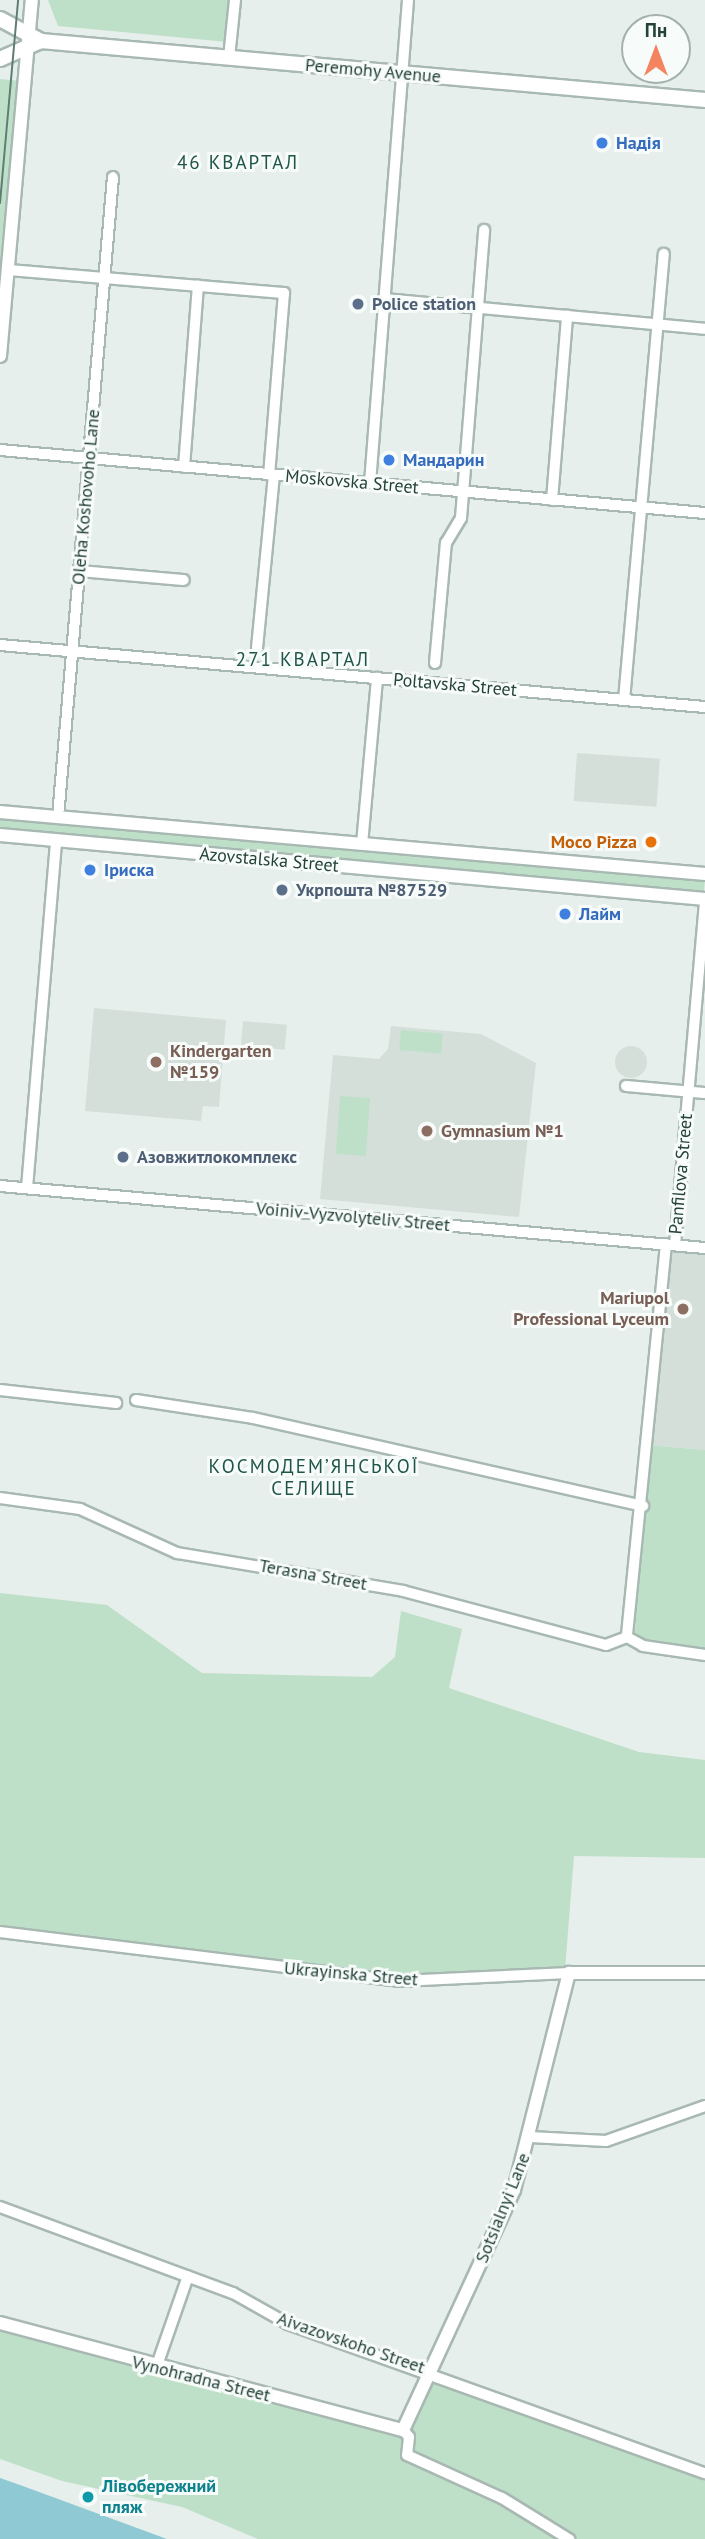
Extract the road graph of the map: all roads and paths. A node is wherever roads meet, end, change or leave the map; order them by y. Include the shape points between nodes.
1 (32, 0) edge
2 (235, 0) edge
3 (408, 0) edge
4 (0, 19) edge
5 (32, 41) junction
6 (229, 58) junction
7 (0, 59) edge
8 (402, 73) junction
9 (705, 100) edge
10 (113, 177) dead end
11 (484, 230) dead end
12 (664, 254) dead end
13 (8, 270) junction
14 (104, 278) junction
15 (198, 286) junction
16 (384, 299) junction
17 (477, 307) junction
18 (567, 316) junction
19 (658, 324) junction
20 (705, 328) edge
21 (0, 356) edge
22 (0, 450) edge
23 (89, 458) junction
24 (184, 467) junction
25 (272, 475) junction
26 (370, 484) junction
27 (463, 492) junction
28 (552, 500) junction
29 (642, 508) junction
30 (705, 513) edge
31 (79, 571) junction
32 (184, 580) dead end
33 (0, 645) edge
34 (257, 648) dead end
35 (72, 651) junction
36 (435, 663) dead end
37 (377, 678) junction
38 (624, 699) junction
39 (705, 707) edge
40 (0, 812) edge
41 (58, 817) junction
42 (0, 835) edge
43 (56, 841) junction
44 (362, 844) junction
45 (588, 864) junction
46 (360, 868) junction
47 (705, 874) edge
48 (586, 888) junction
49 (705, 893) edge
50 (705, 899) edge
51 (626, 1086) dead end
52 (688, 1092) junction
53 (705, 1093) edge
54 (0, 1186) edge
55 (27, 1188) junction
56 (671, 1245) junction
57 (705, 1248) edge
58 (0, 1390) edge
59 (136, 1400) dead end
60 (116, 1403) dead end
61 (0, 1498) edge
62 (643, 1506) junction
63 (627, 1637) junction
64 (705, 1655) edge
65 (0, 1932) edge
66 (569, 1973) junction
67 (705, 1973) edge
68 (705, 2106) edge
69 (530, 2137) junction
70 (0, 2207) edge
71 (188, 2276) junction
72 (0, 2323) edge
73 (156, 2368) junction
74 (434, 2371) junction
75 (403, 2430) junction
76 (705, 2473) edge
77 (569, 2539) edge

1 - 5 street
2 - 6 street
3 - 8 street
4 - 5 main road, Peremohy Avenue
5 - 6 main road, Peremohy Avenue
5 - 7 main road, Peremohy Avenue
5 - 13 street
6 - 8 main road, Peremohy Avenue
8 - 9 main road, Peremohy Avenue
8 - 16 street
10 - 14 street, Oleha Koshovoho Lane
11 - 17 street
12 - 19 street
13 - 14 street
13 - 21 street
14 - 15 street
14 - 23 street, Oleha Koshovoho Lane
15 - 24 street
15 - 25 street via 284,293
16 - 17 street
16 - 26 street
17 - 18 street
17 - 27 street
18 - 19 street
18 - 28 street
19 - 20 street
19 - 29 street
22 - 23 street, Moskovska Street
23 - 24 street, Moskovska Street
23 - 31 street, Oleha Koshovoho Lane
24 - 25 street, Moskovska Street
25 - 26 street, Moskovska Street
25 - 34 street
26 - 27 street, Moskovska Street
27 - 28 street, Moskovska Street
27 - 36 street via 461,518 446,542
28 - 29 street, Moskovska Street
29 - 30 street, Moskovska Street
29 - 38 street
31 - 32 street
31 - 35 street, Oleha Koshovoho Lane
33 - 35 street, Poltavska Street
35 - 37 street, Poltavska Street
35 - 41 street, Oleha Koshovoho Lane
37 - 38 street, Poltavska Street
37 - 44 street
38 - 39 street, Poltavska Street
40 - 41 street, Azovstalska Street
41 - 44 street, Azovstalska Street
42 - 43 street, Azovstalska Street
43 - 46 street, Azovstalska Street
43 - 55 street
44 - 45 street, Azovstalska Street
44 - 46 street
45 - 47 street, Azovstalska Street
45 - 48 street
46 - 48 street, Azovstalska Street
48 - 50 street, Azovstalska Street
49 - 50 street, Panfilova Street
50 - 52 street, Panfilova Street
51 - 52 street
52 - 53 street
52 - 56 street, Panfilova Street
54 - 55 street, Voiniv-Vyzvolyteliv Street
55 - 56 street, Voiniv-Vyzvolyteliv Street
56 - 57 street, Voiniv-Vyzvolyteliv Street
56 - 62 street
58 - 60 street
59 - 62 street via 253,1418
61 - 63 street, Terasna Street via 80,1509 177,1553 402,1591 606,1645
62 - 63 street
63 - 64 street, Terasna Street via 643,1646
65 - 66 street, Ukrayinska Street via 400,1981
66 - 67 street, Ukrayinska Street
66 - 69 street, Sotsialnyi Lane
68 - 69 street via 606,2141
69 - 74 street, Sotsialnyi Lane
70 - 71 street, Aivazovskoho Street
71 - 73 street
71 - 74 street, Aivazovskoho Street via 274,2319
72 - 73 street, Vynohradna Street
73 - 75 street, Vynohradna Street
74 - 75 street, Sotsialnyi Lane
74 - 76 street, Aivazovskoho Street
75 - 77 street via 409,2437 407,2455 502,2498

